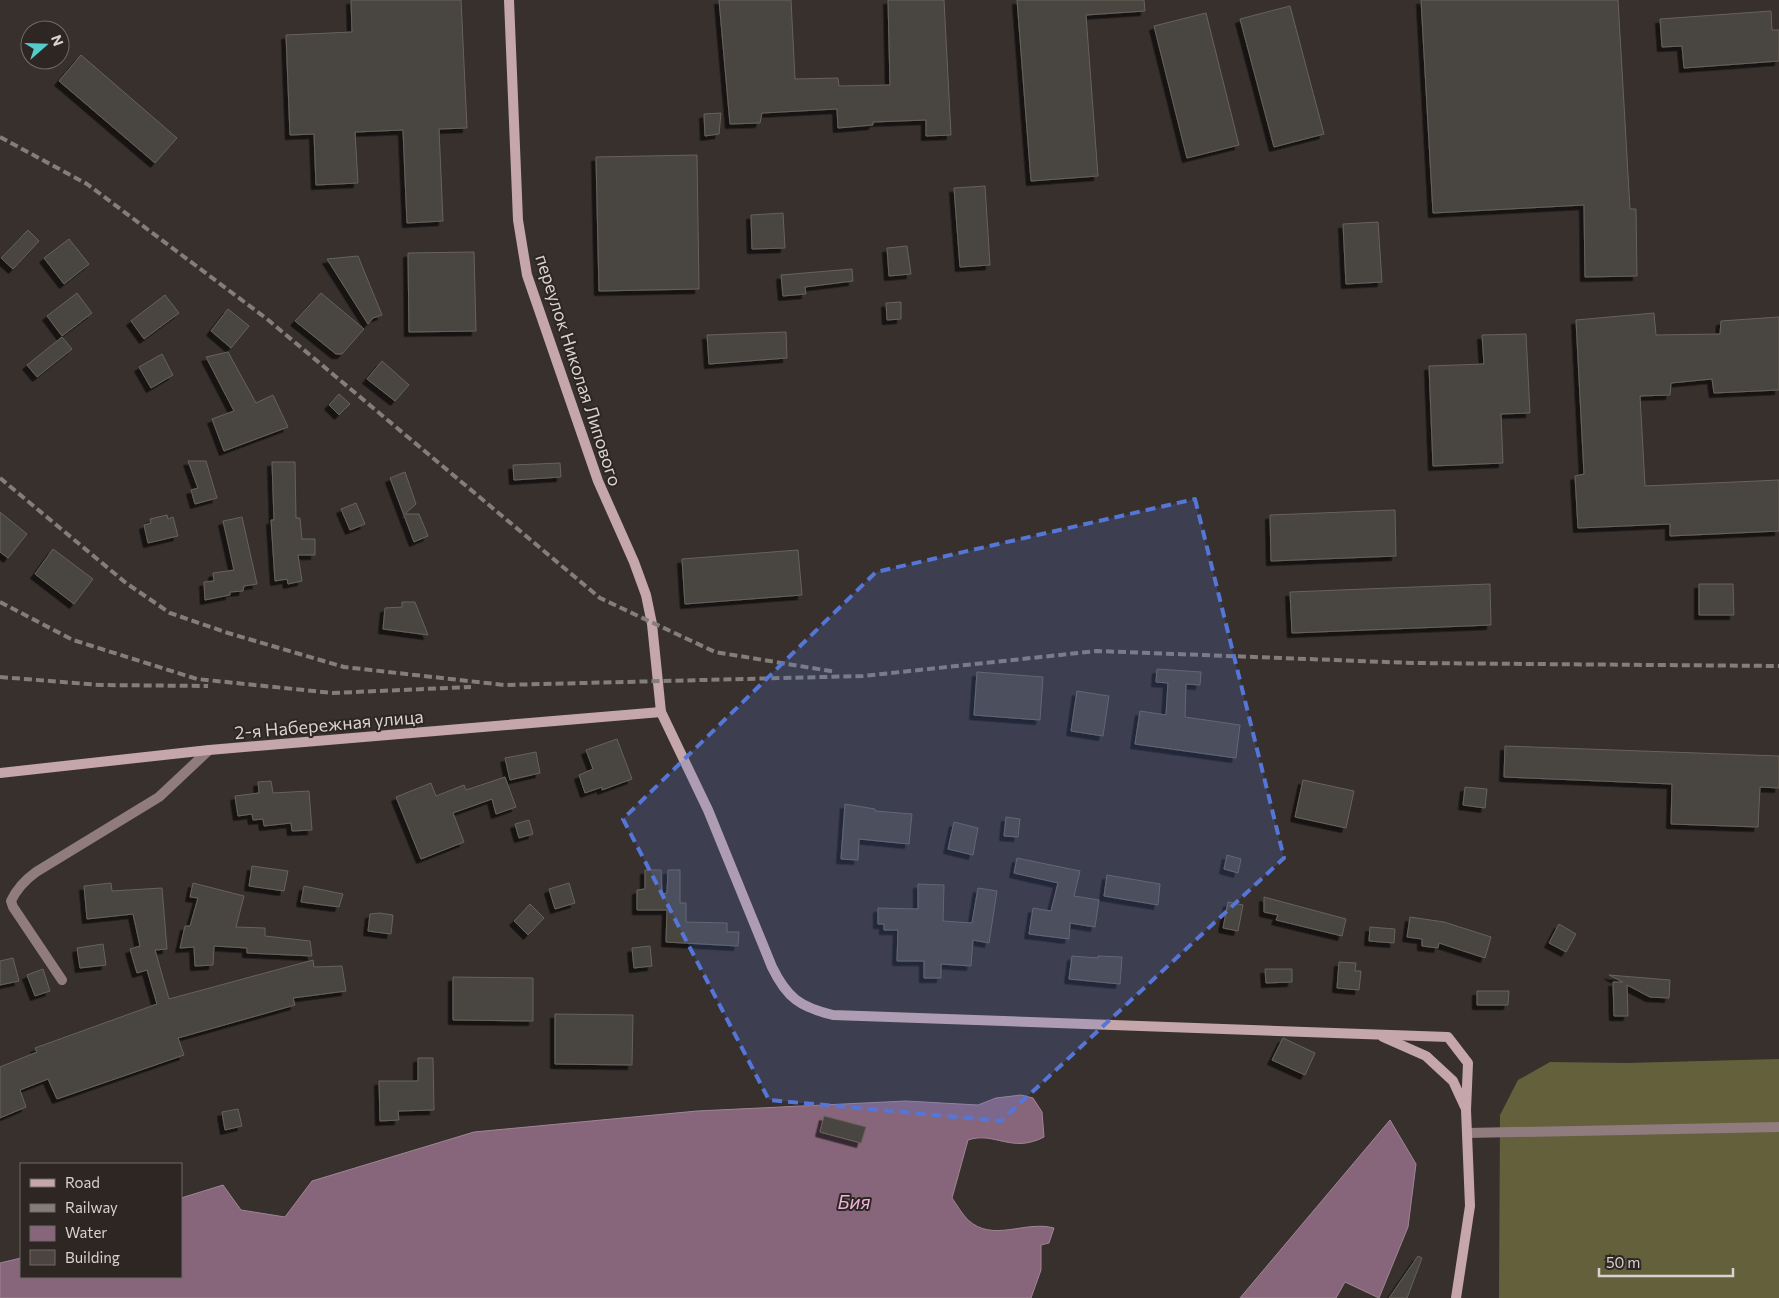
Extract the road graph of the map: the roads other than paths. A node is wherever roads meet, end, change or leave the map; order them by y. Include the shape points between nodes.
1 (509, 0) edge
2 (661, 712) junction
3 (210, 750) junction
4 (0, 773) edge
5 (62, 980) dead end
6 (1377, 1035) junction
7 (1466, 1110) junction
8 (1779, 1127) edge
9 (1467, 1133) junction
10 (1456, 1298) edge

1 - 2 street, переулок Николая Липового via 518,220 527,275 598,480 646,595
2 - 3 street, 2-я Набережная улица
2 - 6 street, переулок Николая Липового via 708,810 779,980 785,991 800,1003 833,1015
3 - 4 street, 2-я Набережная улица
3 - 5 street via 159,797 36,872 14,893 13,907
6 - 7 street via 1426,1056 1453,1081
6 - 7 street, переулок Николая Липового via 1448,1037 1468,1063
7 - 9 street
8 - 9 street
9 - 10 street via 1470,1206

